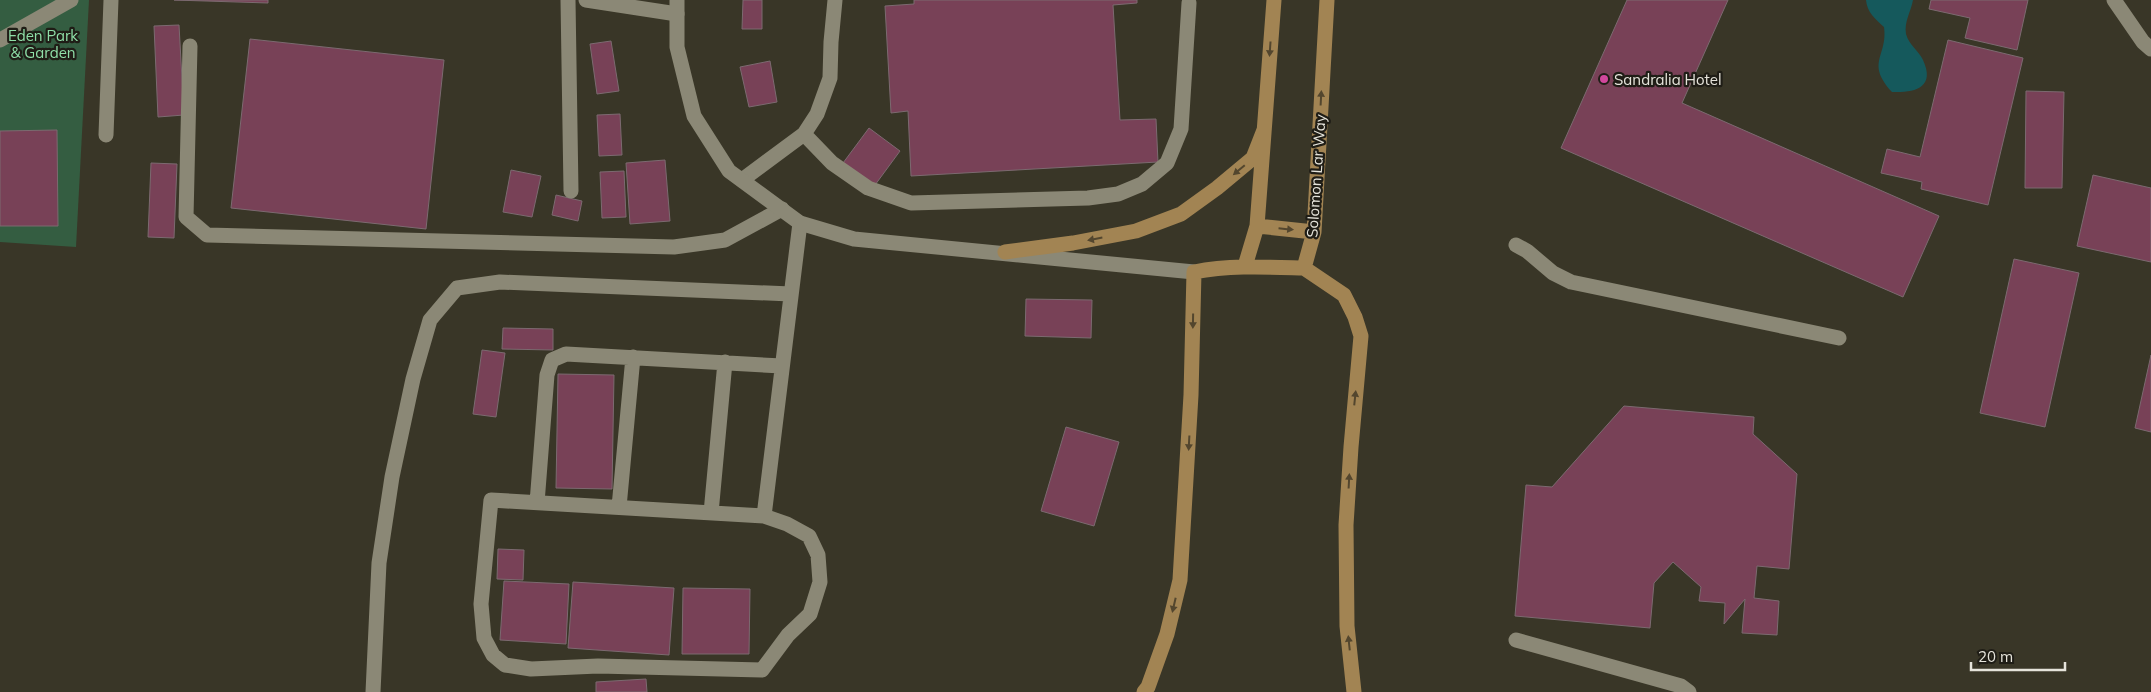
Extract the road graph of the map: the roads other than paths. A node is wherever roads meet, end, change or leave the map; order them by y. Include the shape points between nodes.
1 (71, 0) edge
2 (111, 0) edge
3 (568, 0) edge
4 (586, 0) edge
5 (835, 0) edge
6 (1274, 0) edge
7 (1327, 0) edge
8 (2114, 0) edge
9 (1189, 3) dead end
10 (677, 7) edge
11 (0, 40) edge
12 (190, 46) dead end
13 (2151, 49) edge
14 (1264, 130) junction
15 (804, 134) junction
16 (106, 135) dead end
17 (742, 180) junction
18 (570, 192) dead end
19 (782, 209) junction
20 (800, 224) junction
21 (1257, 226) junction
22 (1314, 232) junction
23 (1516, 245) dead end
24 (1005, 252) junction
25 (1245, 266) junction
26 (1304, 268) junction
27 (1194, 272) junction
28 (792, 294) junction
29 (1839, 338) dead end
30 (633, 357) junction
31 (725, 362) junction
32 (782, 366) junction
33 (537, 502) junction
34 (619, 507) junction
35 (711, 513) junction
36 (764, 516) junction
37 (1516, 640) dead end
38 (373, 692) edge
39 (1144, 692) edge
40 (1354, 692) edge
41 (1689, 692) edge

1 - 11 street
2 - 16 street
3 - 18 street
4 - 10 street
5 - 15 street via 830,78 817,114
6 -> 14 street
22 -> 7 street, Solomon Lar Way
8 - 13 street
9 - 15 street via 1180,129 1167,162 1142,184 1118,194 1088,198 911,203 868,188 832,163
10 - 17 street via 677,47 694,116 729,171
12 - 19 street via 186,217 207,235 674,247 725,240
14 - 21 street
14 -> 24 street via 1253,158 1181,214 1136,231
15 - 17 street
17 - 19 street
19 - 20 street
20 - 24 street via 854,239
20 - 28 street
21 -> 22 street
21 - 25 street
22 - 26 street, Solomon Lar Way
23 - 29 street via 1553,273 1571,282
24 - 27 street
25 - 26 street
25 - 27 street
40 -> 26 street via 1347,626 1346,524 1361,336 1344,295
27 -> 39 street via 1191,395 1180,580 1168,634
28 - 32 street
28 - 38 street via 500,282 457,288 430,320 394,467 379,563
30 - 31 street
30 - 33 street via 566,354 552,360 547,375
30 - 34 street
31 - 32 street
31 - 35 street
32 - 36 street
33 - 34 street
33 - 36 street via 491,500 481,604 484,638 493,655 505,665 531,669 598,666 762,670 788,635 810,614 820,582 818,554 809,536
34 - 35 street
35 - 36 street
37 - 41 street via 1681,686

